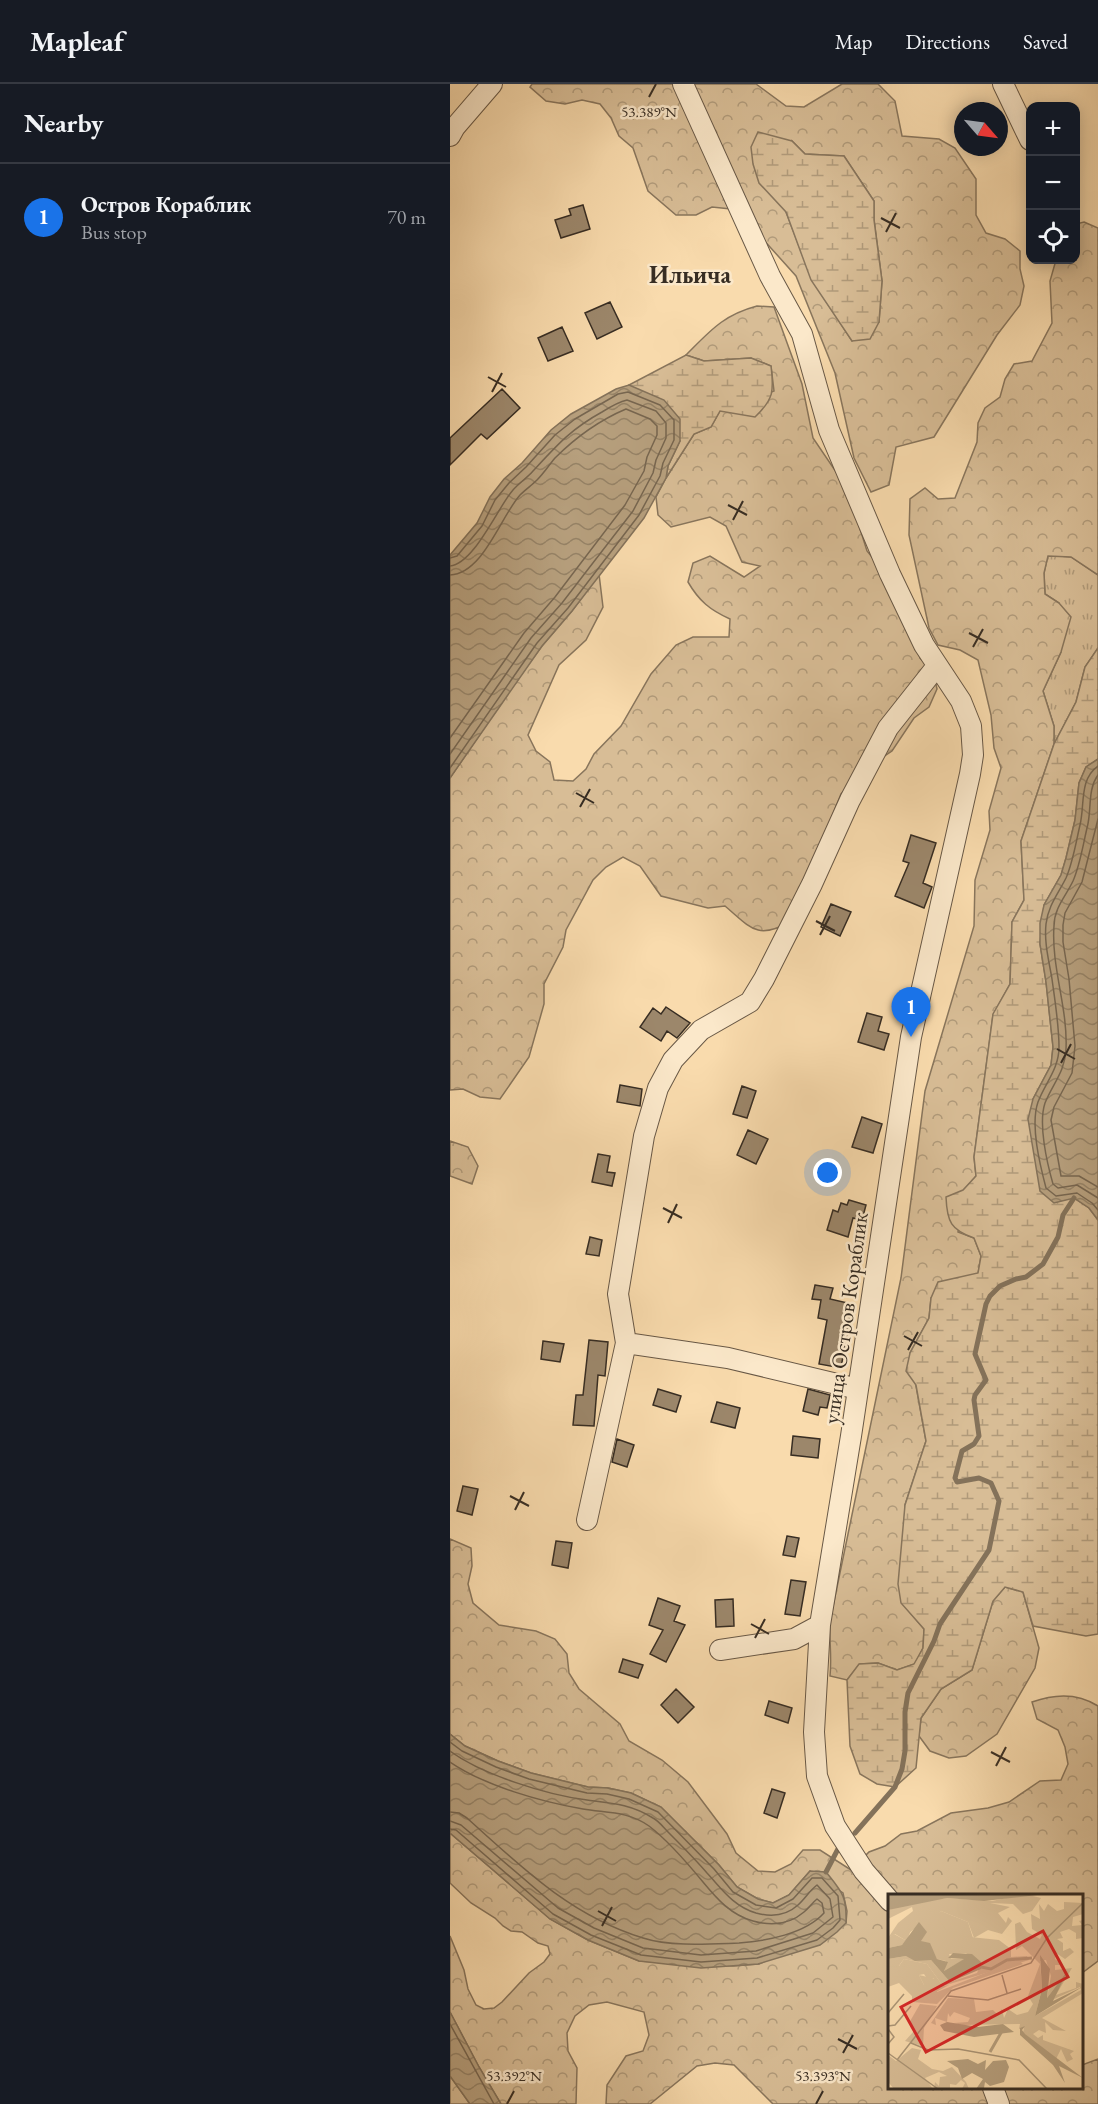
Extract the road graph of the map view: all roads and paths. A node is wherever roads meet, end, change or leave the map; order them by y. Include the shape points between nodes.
1 (492, 84) edge
2 (683, 84) edge
3 (1004, 84) edge
4 (1026, 131) edge
5 (450, 136) edge
6 (937, 666) junction
7 (626, 1343) junction
8 (858, 1389) junction
9 (587, 1520) dead end
10 (820, 1625) junction
11 (720, 1650) dead end
12 (888, 1899) edge
13 (993, 2089) edge
14 (999, 2104) edge

1 - 5 street
2 - 6 street, улица Остров Кораблик via 770,276 802,334 829,430 890,574
3 - 4 street
6 - 7 street via 888,728 750,1002 700,1030 673,1060 658,1088 644,1136 618,1294
6 - 8 street, улица Остров Кораблик via 961,701 971,726 973,755 911,1037
7 - 8 street via 728,1358
7 - 9 street
8 - 10 street, улица Остров Кораблик
10 - 11 street via 794,1639
10 - 12 street, улица Остров Кораблик via 814,1732 817,1776 835,1826 864,1871
13 - 14 street

